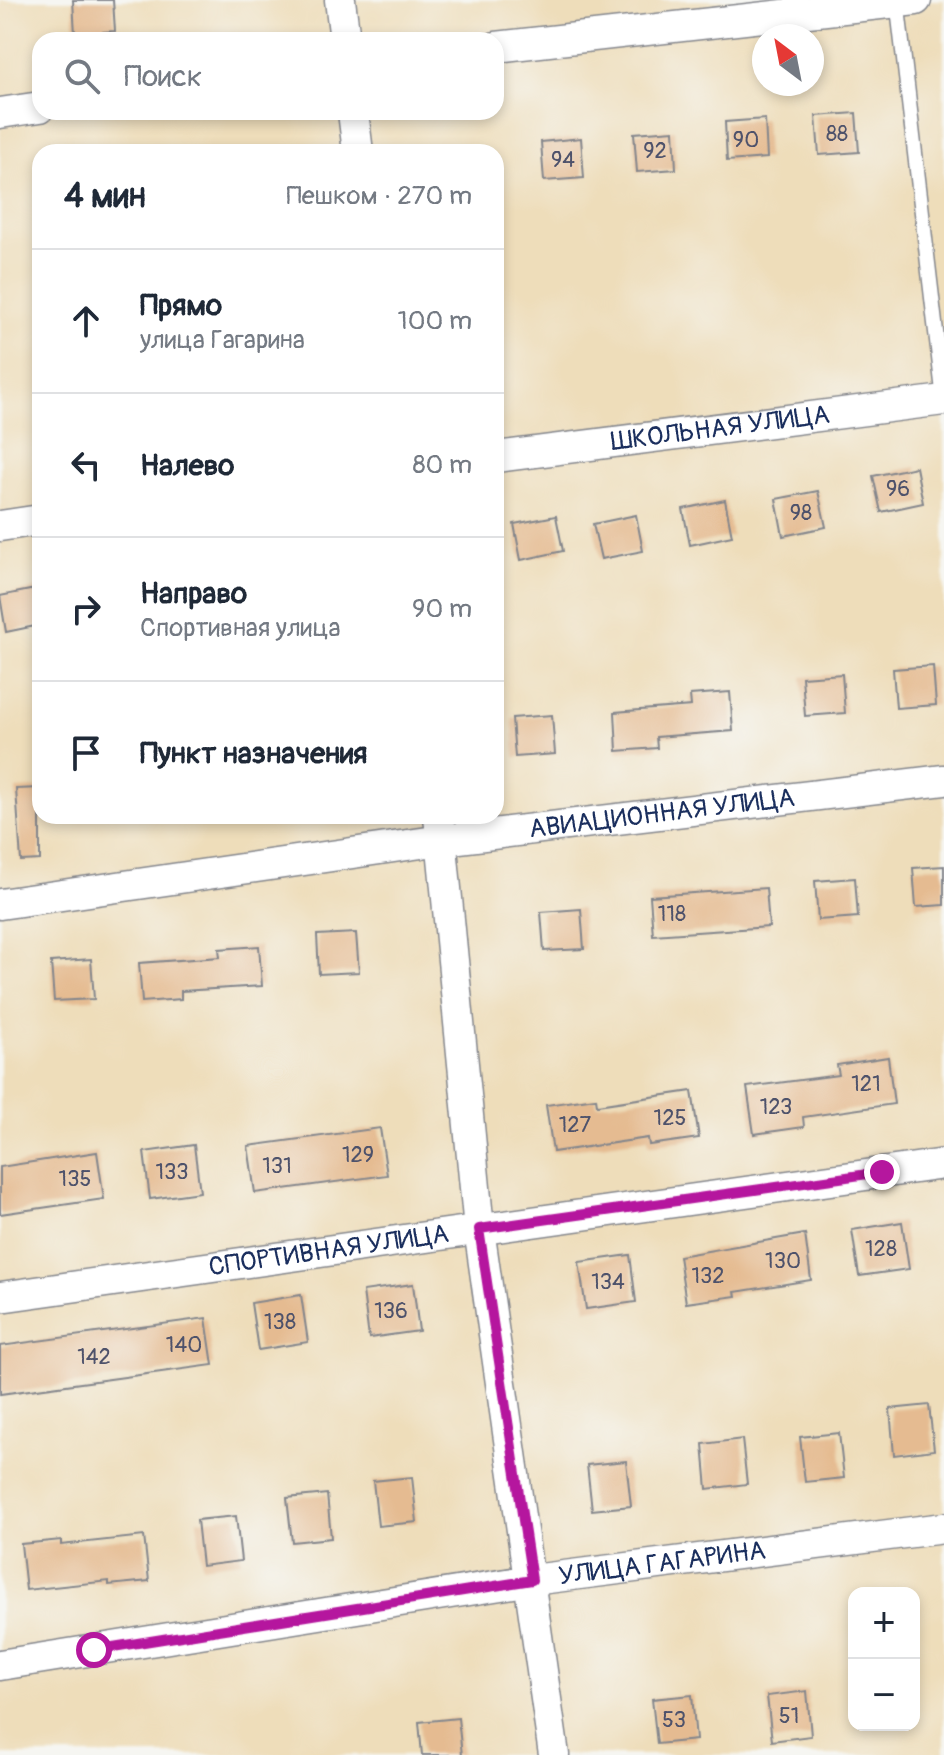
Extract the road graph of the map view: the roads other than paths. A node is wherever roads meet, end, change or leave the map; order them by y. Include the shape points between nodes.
1 (340, 0) edge
2 (904, 1) edge
3 (344, 32) edge
4 (504, 46) edge
5 (32, 108) edge
6 (0, 113) edge
7 (354, 120) edge
8 (357, 144) edge
9 (944, 400) edge
10 (504, 456) edge
11 (32, 521) edge
12 (0, 526) edge
13 (944, 780) edge
14 (504, 822) edge
15 (483, 824) edge
16 (441, 828) edge
17 (0, 904) edge
18 (944, 1164) edge
19 (479, 1229) junction
20 (0, 1297) edge
21 (944, 1528) edge
22 (532, 1580) junction
23 (0, 1665) edge
24 (554, 1755) edge

1 - 3 street
2 - 4 street
2 - 9 lane
5 - 6 street
7 - 8 street
9 - 10 street, ШКОЛЬНАЯ УЛИЦА
11 - 12 street
13 - 14 street, АВИАЦИОННАЯ УЛИЦА
15 - 16 street, АВИАЦИОННАЯ УЛИЦА
16 - 17 street, АВИАЦИОННАЯ УЛИЦА
16 - 19 street
18 - 19 street, СПОРТИВНАЯ УЛИЦА
19 - 20 street, СПОРТИВНАЯ УЛИЦА
19 - 22 street
21 - 22 street, УЛИЦА ГАГАРИНА
22 - 23 street, УЛИЦА ГАГАРИНА
22 - 24 street

